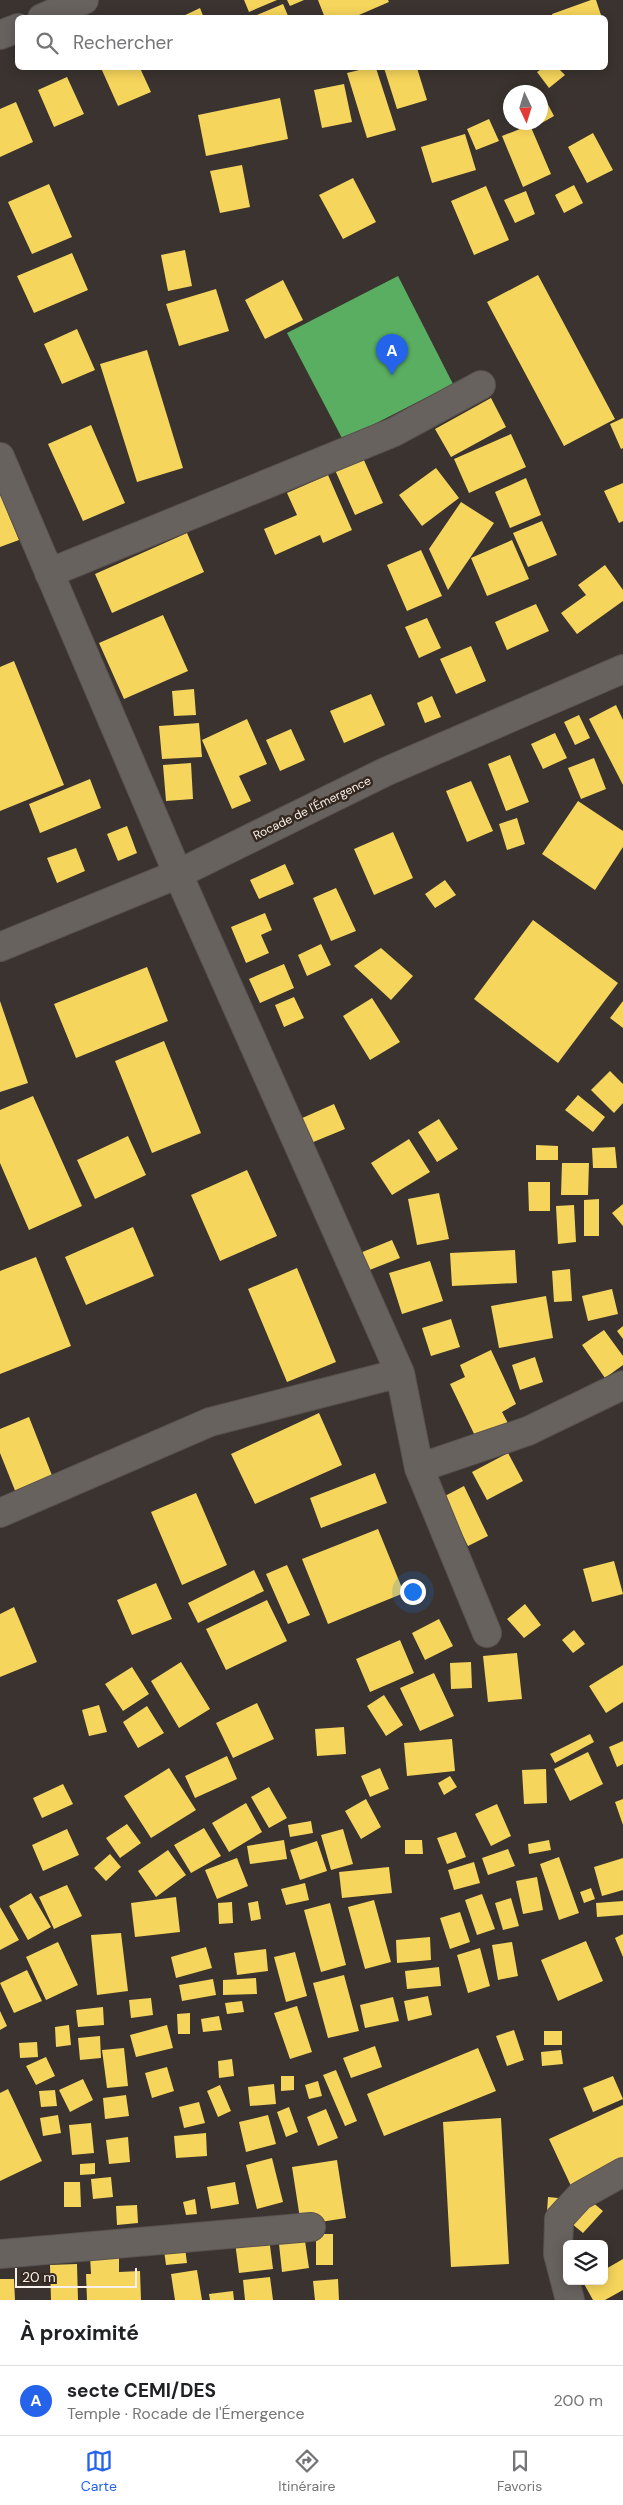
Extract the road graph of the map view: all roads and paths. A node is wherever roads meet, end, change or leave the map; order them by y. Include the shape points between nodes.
1 (84, 0) edge
2 (49, 15) edge
3 (15, 29) edge
4 (0, 35) edge
5 (481, 385) dead end
6 (0, 457) edge
7 (49, 573) junction
8 (623, 669) edge
9 (178, 874) junction
10 (0, 947) edge
11 (400, 1373) junction
12 (623, 1384) edge
13 (419, 1468) junction
14 (0, 1513) edge
15 (487, 1633) dead end
16 (623, 2172) edge
17 (311, 2227) dead end
18 (0, 2254) edge
19 (570, 2300) edge

1 - 2 street
3 - 4 street
5 - 7 street via 394,432
6 - 7 street
7 - 9 street
8 - 9 street, Rocade de l'Émergence via 386,772
9 - 10 street, Rocade de l'Émergence
9 - 11 street
11 - 13 street
11 - 14 street via 210,1422
12 - 13 street via 528,1432
13 - 15 street
16 - 19 street via 580,2196 560,2219 558,2254
17 - 18 street

